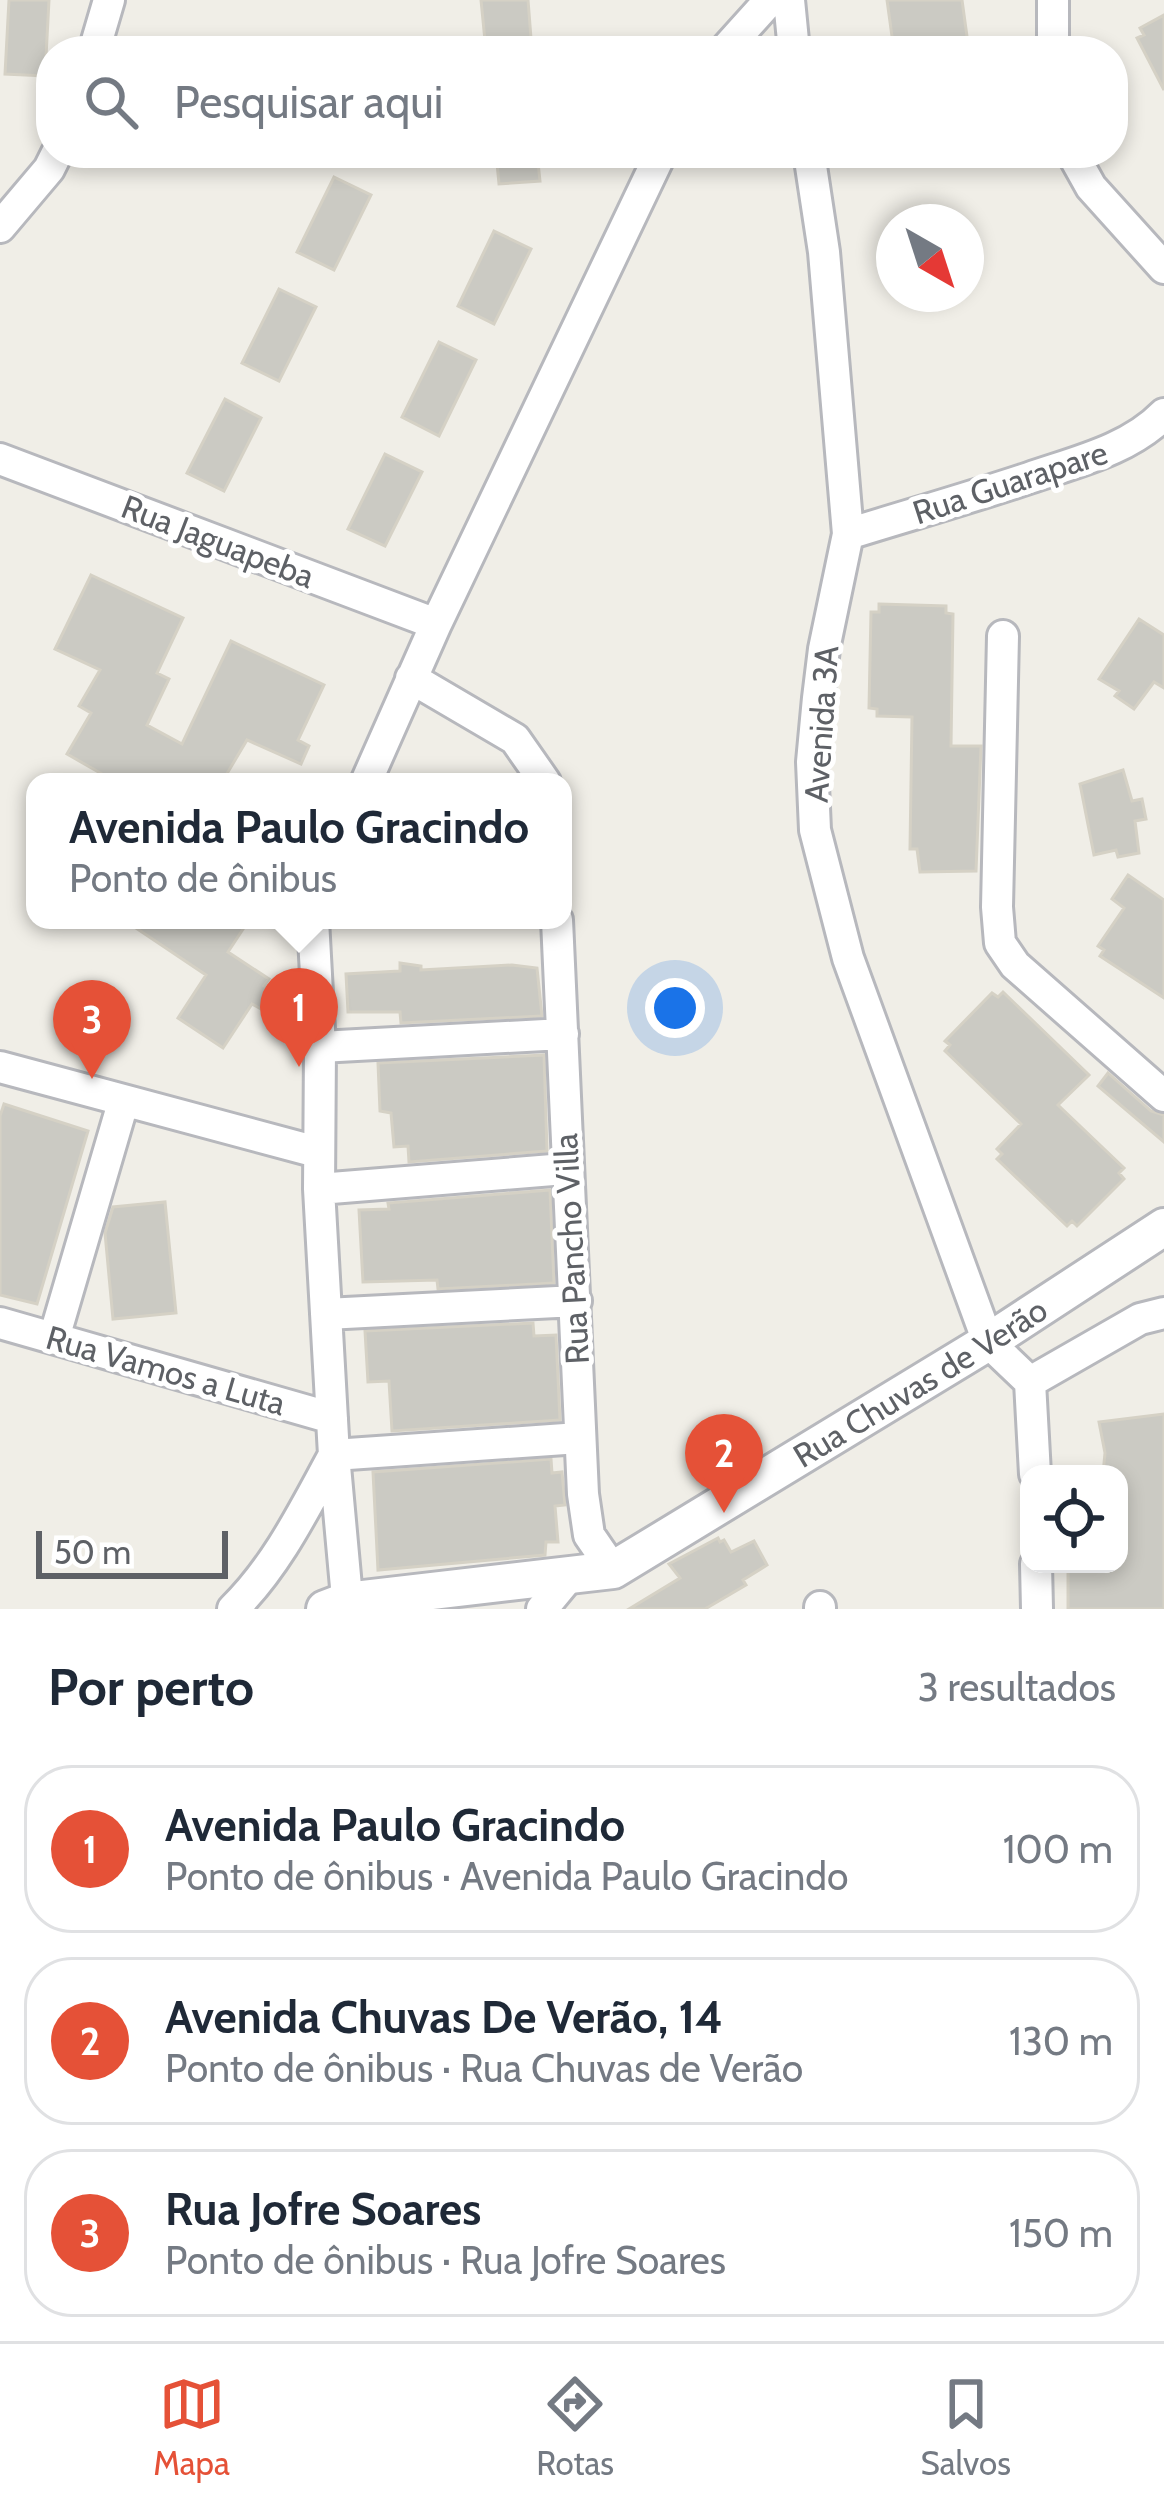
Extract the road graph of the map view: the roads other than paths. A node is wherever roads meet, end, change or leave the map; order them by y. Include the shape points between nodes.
1 (109, 0) edge
2 (770, 0) edge
3 (789, 0) edge
4 (1053, 0) edge
5 (98, 36) edge
6 (738, 36) edge
7 (793, 36) edge
8 (1053, 36) edge
9 (46, 168) edge
10 (654, 168) edge
11 (810, 168) edge
12 (1080, 168) edge
13 (0, 227) edge
14 (1164, 268) edge
15 (1164, 414) edge
16 (0, 459) edge
17 (848, 534) junction
18 (436, 624) junction
19 (1004, 636) dead end
20 (411, 678) junction
21 (370, 773) edge
22 (539, 773) edge
23 (313, 929) edge
24 (557, 929) edge
25 (563, 1034) junction
26 (320, 1047) junction
27 (0, 1067) edge
28 (1164, 1096) edge
29 (123, 1103) junction
30 (317, 1152) junction
31 (565, 1169) junction
32 (319, 1189) junction
33 (1164, 1227) edge
34 (576, 1301) junction
35 (1164, 1313) edge
36 (326, 1314) junction
37 (0, 1323) edge
38 (54, 1338) junction
39 (988, 1342) junction
40 (1030, 1382) junction
41 (332, 1418) junction
42 (579, 1438) junction
43 (334, 1454) junction
44 (1035, 1465) edge
45 (613, 1570) junction
46 (1036, 1573) edge
47 (571, 1574) junction
48 (340, 1606) edge
49 (233, 1609) edge
50 (542, 1609) edge
51 (1037, 1609) edge

1 - 5 street
2 - 6 street
3 - 7 street
4 - 8 street
9 - 13 street
10 - 18 street
11 - 17 street, Avenida 3A
12 - 14 street
15 - 17 street, Rua Guarapare via 1100,453
16 - 18 street, Rua Jaguapeba
17 - 39 street, Avenida 3A via 818,698 815,830 848,958
18 - 20 street
19 - 28 street via 1000,943
20 - 21 street
20 - 22 street via 515,739
23 - 26 street
24 - 25 street, Rua Pancho Villa
25 - 26 street
25 - 31 street, Rua Pancho Villa
26 - 30 street
27 - 29 street
29 - 30 street
29 - 38 street
30 - 32 street
31 - 32 street
31 - 34 street, Rua Pancho Villa
32 - 36 street
33 - 39 street, Rua Chuvas de Verão
34 - 36 street
34 - 42 street, Rua Pancho Villa
35 - 40 street
36 - 41 street
37 - 38 street, Rua Vamos a Luta
38 - 41 street, Rua Vamos a Luta
39 - 40 street
39 - 45 street, Rua Chuvas de Verão
40 - 44 street
41 - 43 street
42 - 43 street
42 - 45 street, Rua Pancho Villa via 589,1535
43 - 48 street
43 - 49 street via 294,1528
45 - 47 street
46 - 51 street
47 - 48 street
47 - 50 street

